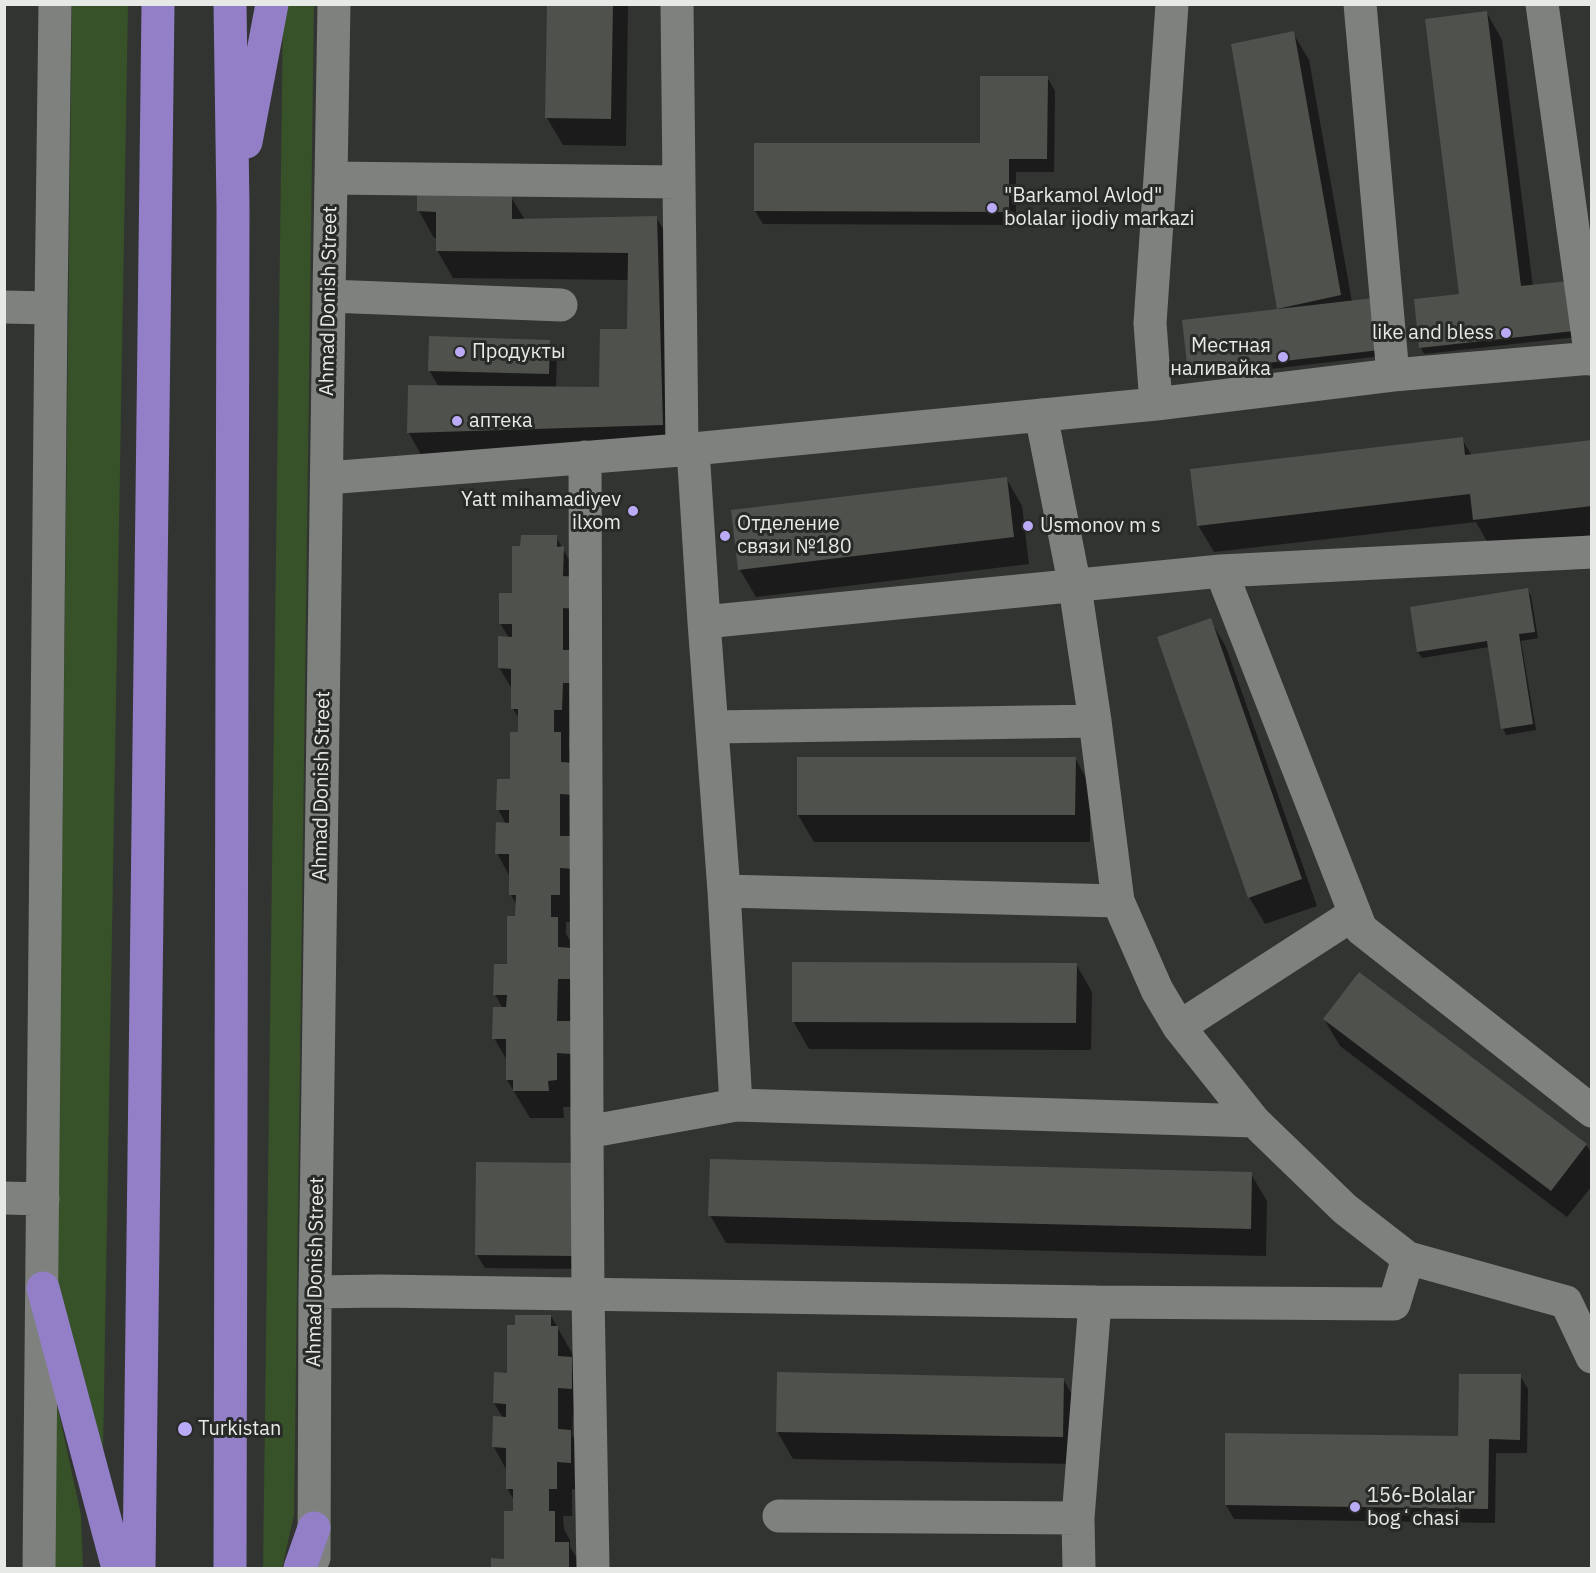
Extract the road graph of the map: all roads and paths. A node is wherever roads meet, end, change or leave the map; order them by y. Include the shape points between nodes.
1 (55, 4) edge
2 (158, 4) edge
3 (230, 4) edge
4 (272, 4) edge
5 (334, 4) edge
6 (677, 4) edge
7 (1172, 4) edge
8 (1360, 4) edge
9 (1542, 4) edge
10 (332, 178) junction
11 (678, 182) junction
12 (233, 208) junction
13 (329, 296) junction
14 (561, 304) dead end
15 (4, 307) edge
16 (51, 308) junction
17 (1591, 358) edge
18 (1393, 375) junction
19 (1156, 404) junction
20 (1041, 416) junction
21 (688, 449) junction
22 (585, 457) junction
23 (327, 478) junction
24 (1592, 552) edge
25 (1221, 571) junction
26 (1075, 586) junction
27 (704, 622) junction
28 (1095, 721) junction
29 (713, 727) junction
30 (724, 891) junction
31 (1118, 901) junction
32 (1354, 914) junction
33 (1179, 1026) junction
34 (736, 1105) junction
35 (1592, 1111) edge
36 (1254, 1121) junction
37 (587, 1132) junction
38 (4, 1198) edge
39 (43, 1200) junction
40 (1408, 1258) junction
41 (43, 1288) junction
42 (315, 1292) junction
43 (588, 1295) junction
44 (1095, 1302) junction
45 (1592, 1358) edge
46 (779, 1516) dead end
47 (1078, 1518) junction
48 (314, 1528) junction
49 (39, 1569) edge
50 (118, 1569) edge
51 (139, 1569) edge
52 (230, 1569) edge
53 (300, 1569) edge
54 (314, 1569) edge
55 (593, 1569) edge
56 (1079, 1569) edge

1 - 16 street
2 - 51 main road
3 - 12 main road
4 - 12 main road
5 - 10 street, Ahmad Donish Street
6 - 11 street
7 - 19 street via 1149,323
8 - 18 street
9 - 17 street
10 - 11 street
10 - 13 street, Ahmad Donish Street
11 - 21 street
12 - 52 main road
13 - 14 street
13 - 23 street, Ahmad Donish Street
15 - 16 street
16 - 39 street
17 - 18 street
18 - 19 street
19 - 20 street
20 - 21 street
20 - 26 street
21 - 22 street
21 - 27 street
22 - 23 street
22 - 37 street
23 - 42 street, Ahmad Donish Street
24 - 25 street
25 - 26 street
25 - 32 street
26 - 27 street
26 - 28 street
27 - 29 street
28 - 29 street
28 - 31 street
29 - 30 street
30 - 31 street
30 - 34 street
31 - 33 street via 1157,990
32 - 33 street
32 - 35 street via 1360,929
33 - 36 street
34 - 36 street
34 - 37 street
36 - 40 street via 1345,1209
37 - 43 street
38 - 39 street
39 - 41 street
40 - 44 street via 1394,1304
40 - 45 street via 1566,1302
41 - 49 street
41 - 50 main road
42 - 43 street
42 - 48 street, Ahmad Donish Street
43 - 44 street
43 - 55 street
44 - 47 street
46 - 47 street
47 - 56 street
48 - 53 main road
48 - 54 street, Ahmad Donish Street

